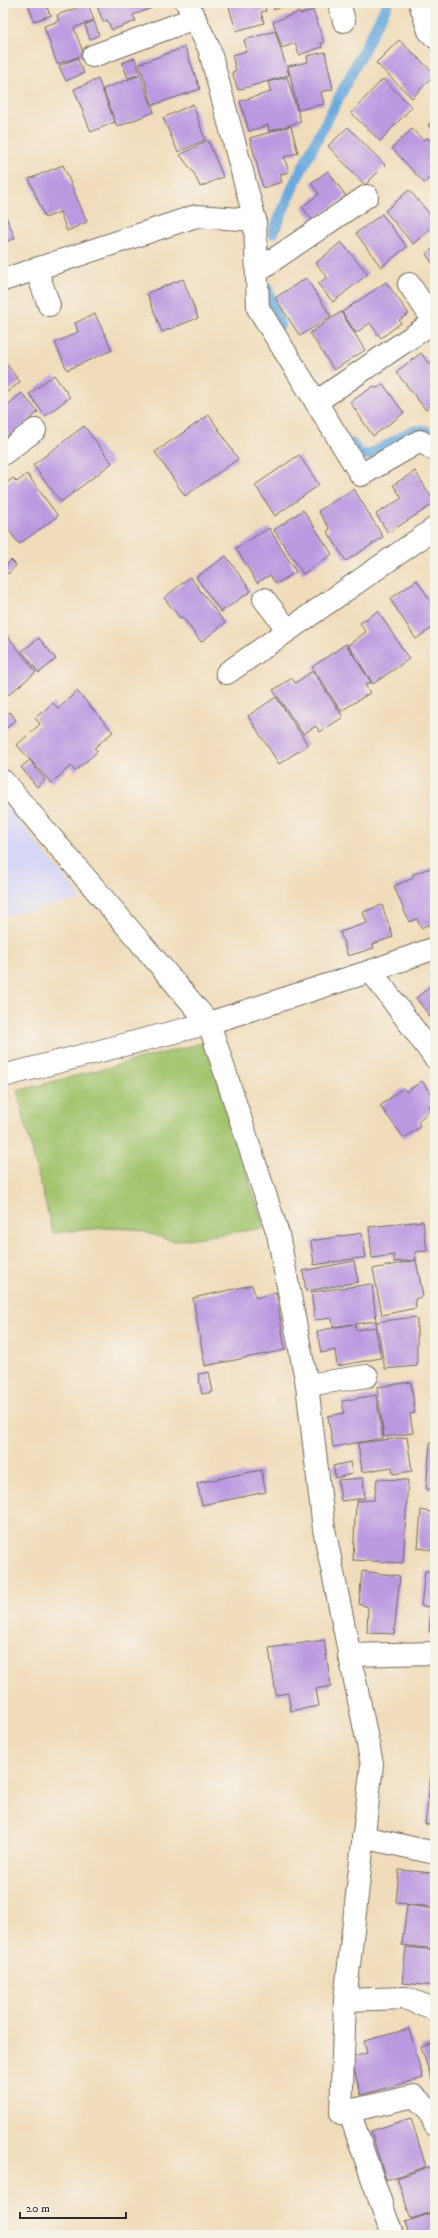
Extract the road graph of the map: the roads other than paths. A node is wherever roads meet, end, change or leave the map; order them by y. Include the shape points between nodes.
1 (420, 3) edge
2 (191, 11) edge
3 (435, 37) edge
4 (93, 56) dead end
5 (367, 196) dead end
6 (255, 220) junction
7 (36, 269) junction
8 (257, 271) junction
9 (3, 280) edge
10 (410, 284) dead end
11 (49, 305) dead end
12 (435, 321) edge
13 (316, 402) junction
14 (35, 430) dead end
15 (435, 450) edge
16 (3, 454) edge
17 (435, 528) edge
18 (264, 599) dead end
19 (288, 630) junction
20 (227, 673) dead end
21 (3, 781) edge
22 (435, 948) edge
23 (371, 971) junction
24 (209, 1023) junction
25 (435, 1058) edge
26 (3, 1076) edge
27 (367, 1376) dead end
28 (307, 1385) junction
29 (435, 1653) edge
30 (350, 1655) junction
31 (363, 1837) junction
32 (435, 1853) edge
33 (345, 2000) junction
34 (435, 2010) edge
35 (349, 2111) junction
36 (435, 2125) edge
37 (392, 2235) edge

1 - 3 street via 429,31
2 - 4 street
2 - 6 street via 209,48
5 - 8 street
6 - 7 street via 196,216
6 - 8 street
7 - 9 street
7 - 11 street
8 - 13 street via 258,308
10 - 12 street
12 - 13 street
13 - 15 street via 361,475 420,441
14 - 16 street
17 - 19 street
18 - 19 street
19 - 20 street
21 - 24 street
22 - 23 street
23 - 24 street
23 - 25 street
24 - 26 street
24 - 28 street via 278,1234
27 - 28 street
28 - 30 street via 324,1530
29 - 30 street
30 - 31 street via 372,1764
31 - 32 street
31 - 33 street
33 - 34 street via 406,1998
33 - 35 street via 341,2113
35 - 36 street via 414,2096 430,2112
35 - 37 street

